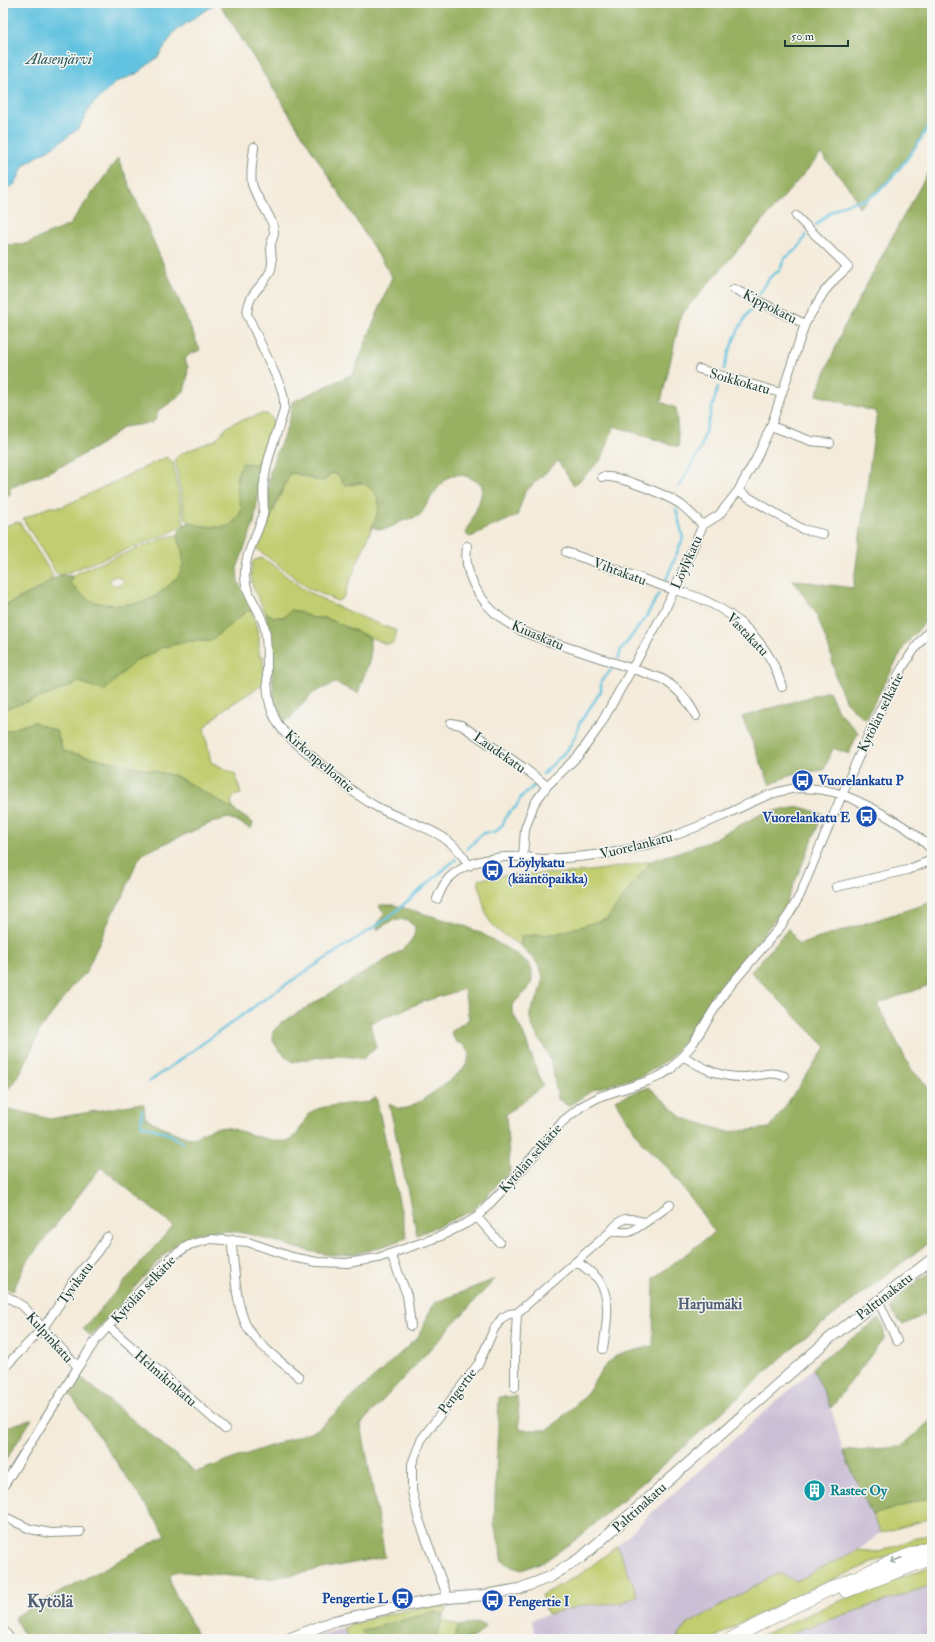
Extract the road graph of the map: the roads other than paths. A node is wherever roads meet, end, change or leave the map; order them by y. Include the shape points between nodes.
1 (254, 148) dead end
2 (796, 216) dead end
3 (734, 289) dead end
4 (805, 324) junction
5 (699, 369) dead end
6 (781, 393) junction
7 (771, 426) junction
8 (830, 443) dead end
9 (602, 477) dead end
10 (738, 491) junction
11 (703, 525) junction
12 (823, 534) dead end
13 (467, 546) dead end
14 (566, 552) dead end
15 (674, 590) junction
16 (932, 628) edge
17 (632, 670) junction
18 (782, 687) dead end
19 (696, 716) dead end
20 (451, 722) dead end
21 (547, 786) junction
22 (842, 795) junction
23 (932, 851) edge
24 (524, 857) junction
25 (932, 860) edge
26 (469, 866) junction
27 (836, 887) dead end
28 (437, 899) dead end
29 (683, 1056) junction
30 (784, 1076) dead end
31 (670, 1205) dead end
32 (478, 1217) junction
33 (644, 1222) junction
34 (610, 1232) junction
35 (107, 1237) dead end
36 (233, 1240) junction
37 (499, 1242) dead end
38 (391, 1254) junction
39 (932, 1259) edge
40 (577, 1261) junction
41 (3, 1294) edge
42 (878, 1300) junction
43 (518, 1313) junction
44 (108, 1326) junction
45 (411, 1326) dead end
46 (43, 1328) junction
47 (896, 1342) dead end
48 (604, 1349) dead end
49 (78, 1367) junction
50 (3, 1369) edge
51 (298, 1377) dead end
52 (514, 1387) dead end
53 (225, 1429) dead end
54 (3, 1487) edge
55 (3, 1516) edge
56 (80, 1532) dead end
57 (932, 1546) edge
58 (932, 1558) edge
59 (448, 1598) junction
60 (3, 1631) edge
61 (9, 1639) edge
62 (288, 1639) edge
63 (731, 1639) edge
64 (734, 1639) edge

1 - 26 street, Kirkonpellontie via 251,177 274,231 271,244 273,258 268,276 248,303 247,314 284,397 284,408 265,472 263,513 246,563 245,574 245,586 265,628 271,708 284,731 343,783 377,807 446,839 454,845
2 - 4 street, Löylykatu via 848,267 824,292
3 - 4 street, Kippokatu
4 - 6 street, Löylykatu
5 - 6 street, Soikkokatu
6 - 7 street, Löylykatu
7 - 8 street via 811,441
7 - 10 street, Löylykatu
9 - 11 street via 614,477 671,499
10 - 11 street, Löylykatu via 719,515
10 - 12 street via 802,529
11 - 15 street, Löylykatu
13 - 17 street, Kiuaskatu via 466,564 476,591 486,604 508,622 524,632
14 - 15 street, Vihtakatu
15 - 17 street, Löylykatu
15 - 18 street, Vastakatu via 714,604 733,616 769,655
16 - 22 street, Kytölän selkätie via 901,668
17 - 19 street, Kiuaskatu via 669,683 684,696
17 - 21 street, Löylykatu via 589,743
20 - 21 street, Laudekatu via 461,725
21 - 24 street, Löylykatu via 529,816 524,837
22 - 23 street, Vuorelankatu via 894,822 927,844
22 - 24 street, Vuorelankatu via 812,789 787,790 771,794 694,829 639,847 564,858
22 - 29 street, Kytölän selkätie via 791,911 725,992
24 - 26 street, Vuorelankatu via 485,860
25 - 27 street via 907,870
26 - 28 street, Vuorelankatu via 449,878
29 - 30 street via 700,1067 724,1076 745,1077 776,1073
29 - 32 street, Kytölän selkätie via 660,1076 601,1096 582,1106 563,1121
31 - 33 street
32 - 37 street
32 - 38 street, Kytölän selkätie via 441,1236
33 - 34 street via 635,1231
33 - 34 street, Pengertie via 626,1218 618,1221
34 - 40 street, Pengertie
35 - 46 street, Tyvikatu via 73,1281
36 - 38 street, Kytölän selkätie via 317,1262 347,1263
36 - 44 street, Kytölän selkätie via 211,1239 189,1244 170,1258
36 - 51 street via 239,1304 244,1321 255,1337
38 - 45 street via 408,1295
39 - 42 street, Palttinakatu
40 - 43 street, Pengertie
40 - 48 street via 605,1290 607,1308
41 - 46 street, Kulpinkatu via 24,1307
42 - 47 street
42 - 59 street, Palttinakatu via 830,1338 582,1557 550,1578 519,1589
43 - 52 street
43 - 59 street, Pengertie via 502,1318 494,1329 479,1364 421,1440 412,1464 412,1491 418,1518
44 - 49 street, Kytölän selkätie
44 - 53 street, Helmikinkatu
46 - 49 street, Kulpinkatu
46 - 50 street, Tyvikatu
49 - 54 street, Kytölän selkätie
55 - 56 street via 30,1529 51,1533
57 -> 63 highway via 839,1585
58 - 64 highway via 840,1593
59 - 62 street, Palttinakatu via 334,1621
60 - 61 street

